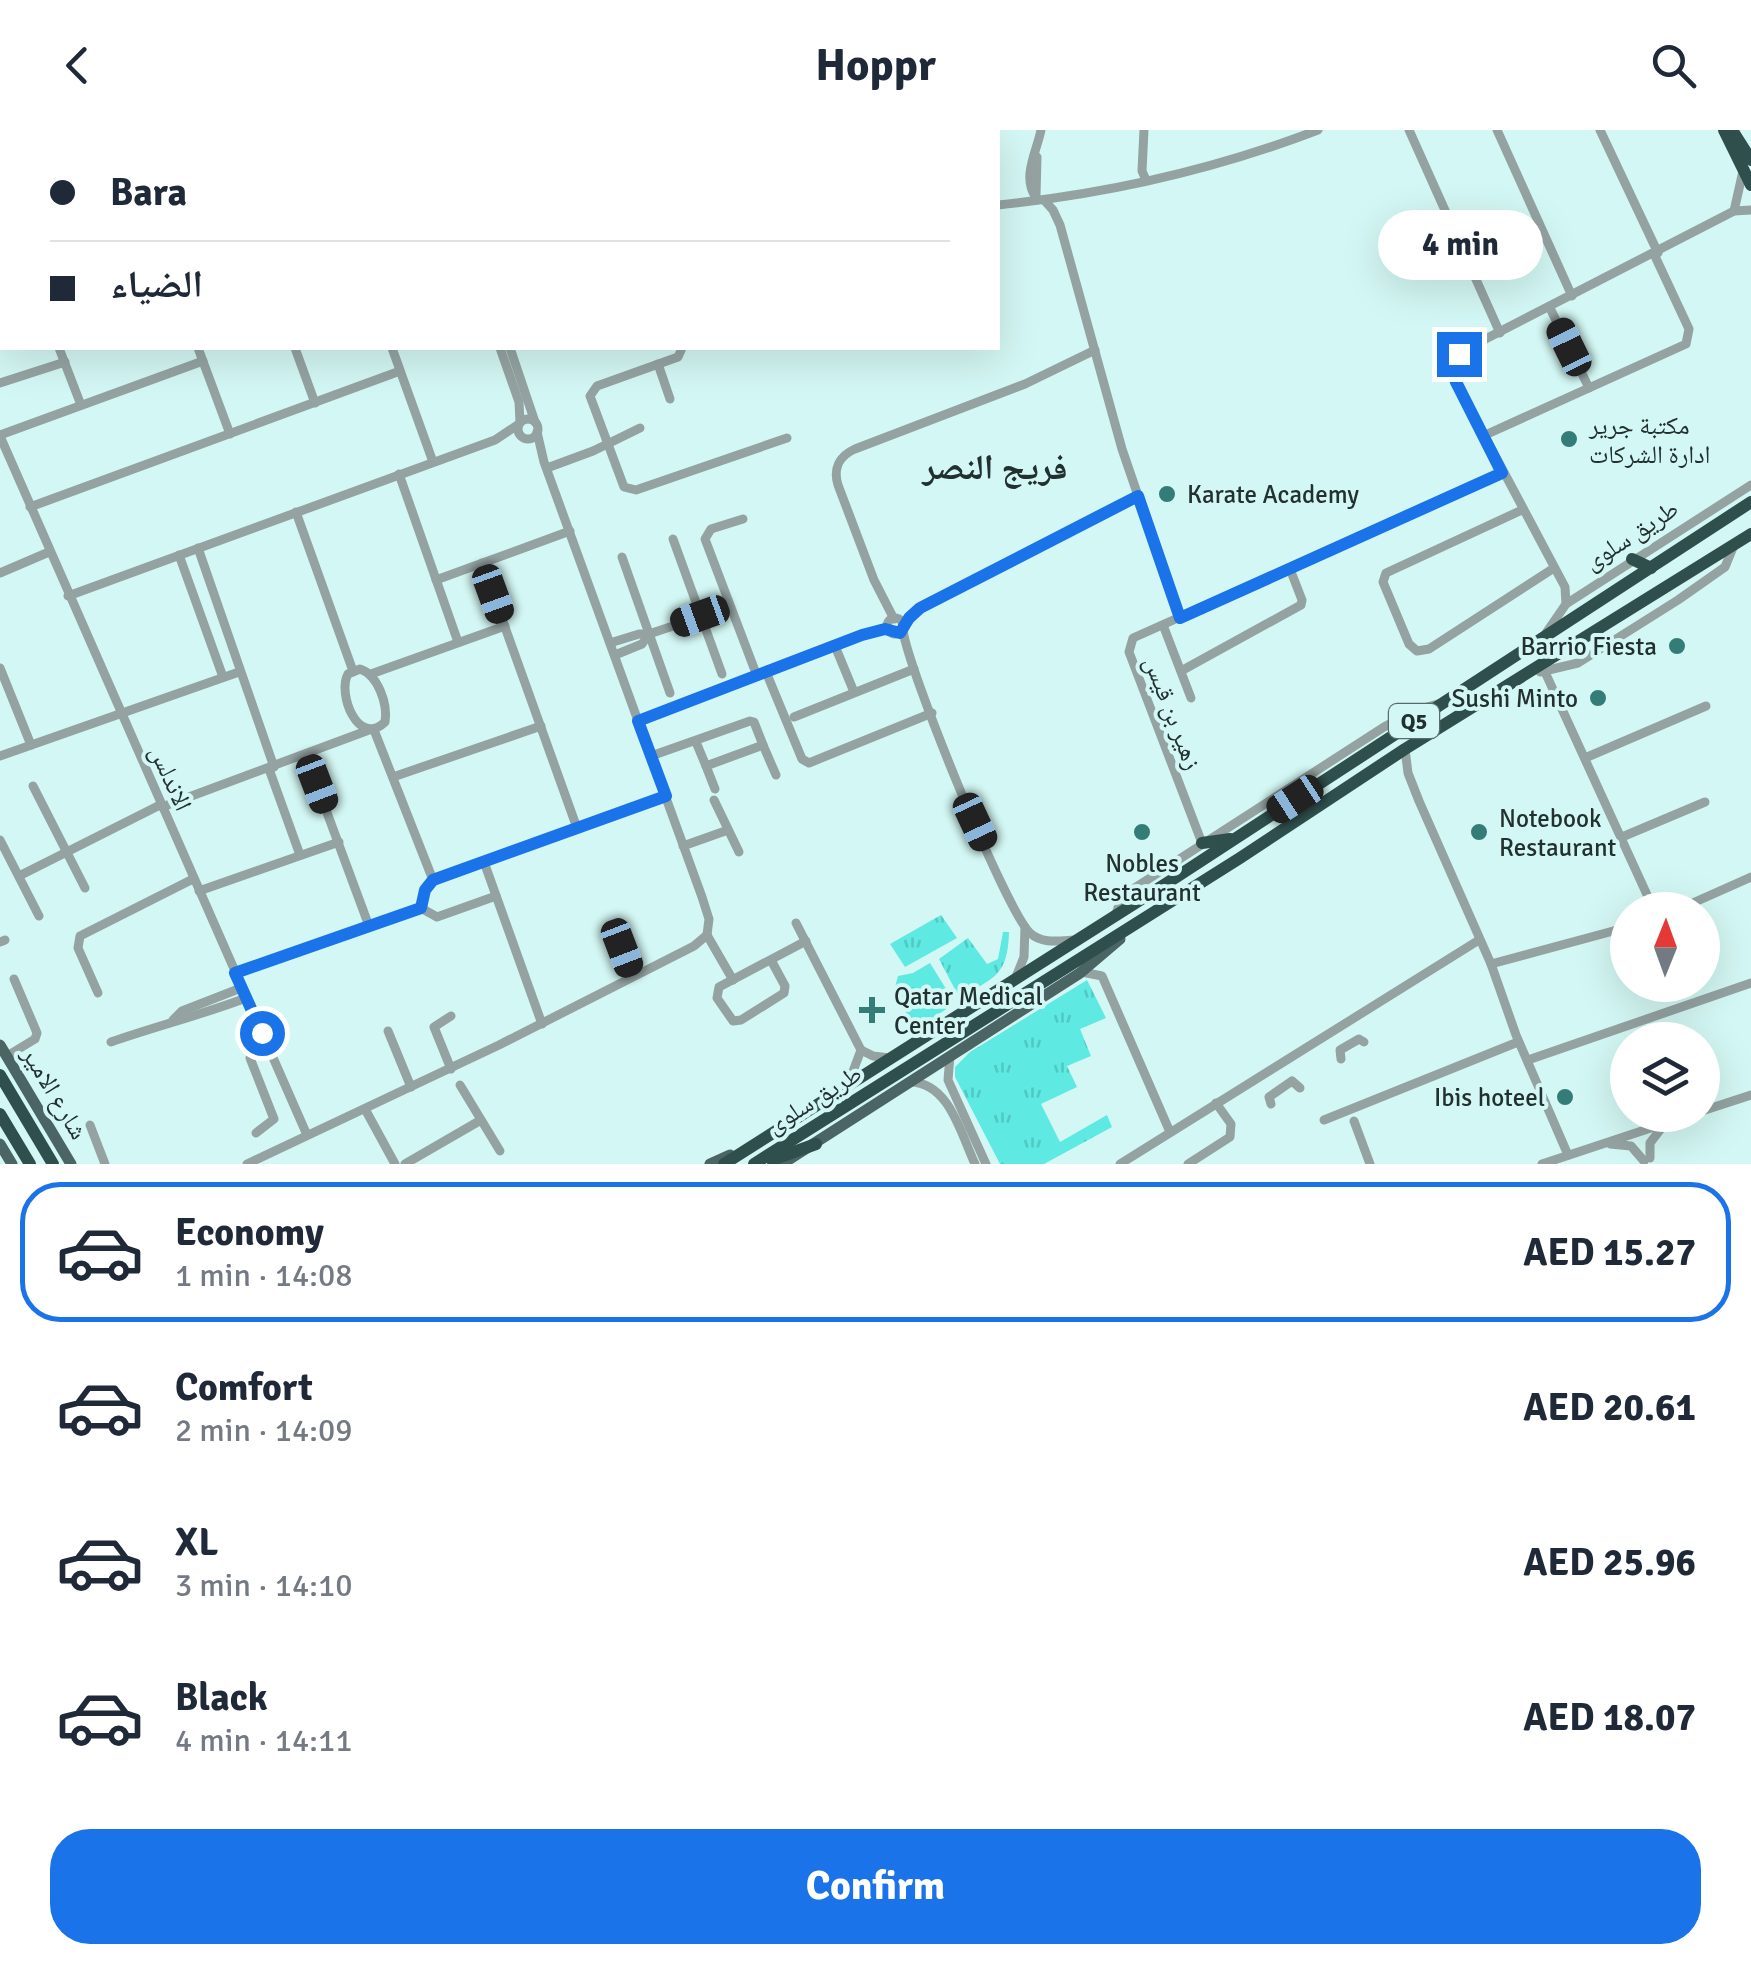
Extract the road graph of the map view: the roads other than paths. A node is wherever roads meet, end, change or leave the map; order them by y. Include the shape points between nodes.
1 (132, 130) edge
2 (141, 130) edge
3 (1041, 130) edge
4 (1144, 130) edge
5 (1409, 130) edge
6 (1497, 130) edge
7 (1600, 130) edge
8 (1724, 130) edge
9 (1732, 130) edge
10 (1312, 131) edge
11 (1747, 165) edge
12 (1147, 180) junction
13 (1751, 184) edge
14 (1116, 186) junction
15 (1067, 196) junction
16 (1038, 197) junction
17 (1000, 203) edge
18 (1734, 210) junction
19 (1751, 210) edge
20 (1060, 225) junction
21 (1656, 254) junction
22 (1572, 296) junction
23 (1550, 308) junction
24 (1500, 333) junction
25 (60, 350) edge
26 (199, 350) edge
27 (295, 350) edge
28 (393, 350) edge
29 (501, 350) edge
30 (511, 350) edge
31 (681, 350) edge
32 (1095, 350) junction
33 (204, 361) junction
34 (64, 362) junction
35 (658, 364) junction
36 (400, 371) junction
37 (0, 383) edge
38 (1590, 388) junction
39 (670, 399) dead end
40 (315, 402) junction
41 (81, 406) junction
42 (520, 423) junction
43 (536, 427) junction
44 (640, 428) dead end
45 (230, 434) junction
46 (1484, 436) junction
47 (0, 437) edge
48 (524, 437) junction
49 (786, 438) dead end
50 (495, 440) junction
51 (606, 443) junction
52 (433, 462) junction
53 (545, 465) junction
54 (1502, 473) junction
55 (400, 474) junction
56 (1751, 484) edge
57 (1138, 496) junction
58 (1751, 502) edge
59 (30, 507) junction
60 (1522, 510) junction
61 (296, 512) junction
62 (743, 519) dead end
63 (1751, 524) edge
64 (570, 531) junction
65 (1751, 534) edge
66 (673, 540) dead end
67 (1734, 545) junction
68 (198, 548) junction
69 (49, 552) junction
70 (179, 555) junction
71 (622, 557) dead end
72 (1632, 560) junction
73 (482, 563) junction
74 (1554, 568) junction
75 (1651, 568) junction
76 (1290, 569) junction
77 (0, 573) edge
78 (436, 580) junction
79 (1564, 587) junction
80 (1579, 595) junction
81 (68, 596) junction
82 (1566, 604) junction
83 (700, 616) junction
84 (1621, 616) junction
85 (1180, 618) junction
86 (889, 625) junction
87 (1163, 625) junction
88 (504, 626) junction
89 (904, 628) junction
90 (1546, 633) junction
91 (649, 634) junction
92 (458, 642) junction
93 (610, 643) junction
94 (835, 646) junction
95 (614, 655) junction
96 (913, 666) junction
97 (0, 668) edge
98 (1565, 668) junction
99 (354, 670) junction
100 (1180, 671) junction
101 (239, 672) junction
102 (1545, 672) junction
103 (371, 674) junction
104 (722, 674) dead end
105 (762, 674) junction
106 (1528, 674) junction
107 (223, 678) junction
108 (1554, 690) junction
109 (854, 692) junction
110 (670, 693) dead end
111 (1191, 698) dead end
112 (1441, 704) junction
113 (1706, 706) dead end
114 (932, 713) junction
115 (121, 714) junction
116 (794, 717) dead end
117 (638, 721) junction
118 (541, 726) junction
119 (372, 730) junction
120 (696, 742) junction
121 (31, 745) junction
122 (763, 745) junction
123 (1405, 750) junction
124 (0, 756) edge
125 (306, 756) junction
126 (1585, 758) junction
127 (652, 759) junction
128 (1387, 761) junction
129 (706, 766) junction
130 (271, 768) junction
131 (1408, 773) junction
132 (776, 775) dead end
133 (393, 777) junction
134 (33, 786) dead end
135 (666, 796) junction
136 (1705, 802) dead end
137 (161, 806) junction
138 (578, 828) junction
139 (728, 830) junction
140 (1237, 837) junction
141 (1622, 838) junction
142 (0, 840) edge
143 (338, 842) junction
144 (1202, 844) junction
145 (683, 846) junction
146 (66, 852) junction
147 (739, 852) dead end
148 (300, 855) junction
149 (484, 862) junction
150 (18, 876) junction
151 (1751, 877) edge
152 (193, 879) junction
153 (433, 880) junction
154 (85, 888) dead end
155 (198, 891) junction
156 (1646, 892) edge
157 (1717, 892) edge
158 (496, 896) junction
159 (421, 908) junction
160 (1152, 913) junction
161 (1116, 914) junction
162 (39, 916) dead end
163 (796, 923) dead end
164 (369, 926) junction
165 (1025, 926) junction
166 (614, 930) dead end
167 (1610, 932) edge
168 (707, 935) junction
169 (1076, 940) junction
170 (1479, 940) junction
171 (806, 941) junction
172 (771, 960) junction
173 (1491, 964) junction
174 (235, 973) junction
175 (1080, 973) junction
176 (632, 976) junction
177 (14, 979) dead end
178 (733, 980) junction
179 (1014, 980) junction
180 (1751, 984) edge
181 (98, 993) dead end
182 (244, 993) junction
183 (451, 1016) dead end
184 (542, 1024) junction
185 (1336, 1028) junction
186 (388, 1030) dead end
187 (111, 1042) dead end
188 (1364, 1042) dead end
189 (1518, 1042) junction
190 (1347, 1044) junction
191 (3, 1050) edge
192 (862, 1050) junction
193 (950, 1054) junction
194 (250, 1058) dead end
195 (890, 1058) junction
196 (1342, 1059) dead end
197 (1528, 1060) junction
198 (279, 1068) junction
199 (451, 1069) junction
200 (1268, 1070) junction
201 (0, 1075) edge
202 (257, 1075) junction
203 (948, 1080) junction
204 (848, 1082) junction
205 (906, 1083) junction
206 (460, 1085) dead end
207 (932, 1087) junction
208 (411, 1088) junction
209 (1300, 1088) dead end
210 (1279, 1089) junction
211 (1751, 1095) edge
212 (1216, 1103) junction
213 (1271, 1104) dead end
214 (1720, 1105) edge
215 (365, 1109) junction
216 (0, 1114) edge
217 (481, 1120) junction
218 (1324, 1120) dead end
219 (1354, 1121) dead end
220 (90, 1125) dead end
221 (1170, 1132) junction
222 (1637, 1132) joint
223 (1657, 1132) edge
224 (256, 1133) dead end
225 (307, 1135) junction
226 (0, 1144) edge
227 (816, 1144) junction
228 (1602, 1144) junction
229 (752, 1146) junction
230 (500, 1151) dead end
231 (1568, 1155) junction
232 (1648, 1162) edge
233 (12, 1164) edge
234 (30, 1164) edge
235 (53, 1164) edge
236 (70, 1164) edge
237 (105, 1164) edge
238 (246, 1164) edge
239 (396, 1164) edge
240 (405, 1164) edge
241 (710, 1164) edge
242 (724, 1164) edge
243 (757, 1164) edge
244 (782, 1164) edge
245 (974, 1164) edge
246 (986, 1164) edge
247 (1120, 1164) edge
248 (1188, 1164) edge
249 (1370, 1164) edge
250 (1542, 1164) edge

1 - 2 street
3 - 16 street
4 - 12 street
5 - 24 street
6 - 22 street
7 - 21 street
8 - 11 highway
9 - 11 highway
10 - 12 street
11 - 13 highway
11 - 18 street
12 - 14 street
14 - 15 street
14 - 16 street
15 - 16 street
15 - 20 street
16 - 17 street
16 - 20 street
18 - 19 street
18 - 21 street
20 - 32 street
21 - 22 street
21 - 38 street via 1689,339
22 - 23 street
23 - 24 street
23 - 38 street
24 - 46 street via 1459,354 1452,370
25 - 34 street
26 - 33 street
27 - 40 street
28 - 36 street
29 - 42 street
30 - 43 street
31 - 35 street
32 - 57 street
32 - 86 street via 842,457 836,478
33 - 41 street
33 - 45 street
34 - 37 street
34 - 41 street
35 - 39 street
35 - 51 street via 592,390
36 - 40 street
36 - 52 street
38 - 46 street
40 - 45 street
41 - 47 street
42 - 43 street via 529,419
42 - 48 street
42 - 50 street
43 - 48 street
43 - 53 street
44 - 51 street
45 - 59 street
46 - 54 street
47 - 59 street, الاندلس
48 - 50 street
48 - 53 street
49 - 51 street via 636,490 624,487
50 - 52 street
51 - 53 street
52 - 55 street
53 - 64 street
54 - 60 street
54 - 76 street, زهير بن قيس
55 - 61 street
55 - 78 street
56 - 72 street, طريق سلوى
57 - 85 street
57 - 89 street via 920,608
58 - 75 highway, طريق سلوى / Q5
59 - 69 street, الاندلس
60 - 74 street
60 - 74 street via 1386,573 1383,582 1409,644 1416,652 1428,648
61 - 68 street
61 - 99 street
62 - 105 street via 708,532 706,543
63 - 84 highway via 1642,593
64 - 73 street
64 - 93 street
65 - 67 highway, طريق سلوى / Q5
66 - 83 street
67 - 84 highway, طريق سلوى / Q5
67 - 98 street, طريق سلوى via 1719,572
68 - 70 street
68 - 101 street
69 - 77 street
69 - 81 street, الاندلس
70 - 81 street
70 - 107 street
71 - 91 street
72 - 75 highway
72 - 80 street, طريق سلوى
73 - 78 street
73 - 88 street
74 - 79 street
75 - 90 highway, طريق سلوى / Q5
76 - 85 street, زهير بن قيس
76 - 100 street via 1301,605
78 - 92 street
79 - 80 street
79 - 82 street
80 - 82 street, طريق سلوى
81 - 115 street, الاندلس
82 - 90 street, طريق سلوى
83 - 91 street
83 - 104 street
84 - 106 highway, طريق سلوى / Q5
85 - 87 street, زهير بن قيس
86 - 89 street
86 - 94 street
86 - 96 street
87 - 100 street
87 - 144 street, زهير بن قيس via 1128,647
88 - 92 street
88 - 118 street
89 - 96 street
90 - 112 highway, طريق سلوى / Q5
91 - 93 street
91 - 95 street
91 - 110 street
92 - 103 street
93 - 95 street
94 - 105 street
94 - 109 street
95 - 117 street
96 - 109 street
96 - 114 street
97 - 121 street
98 - 102 street, طريق سلوى
98 - 108 street
99 - 103 street
99 - 119 street via 344,690 356,722
100 - 111 street
101 - 107 street
101 - 130 street
102 - 106 street, طريق سلوى
102 - 108 street
103 - 119 street via 386,716
105 - 114 street via 802,759 812,763
105 - 117 street
106 - 123 highway, طريق سلوى / Q5
107 - 115 street
108 - 126 street
109 - 116 street
112 - 140 highway, طريق سلوى / Q5
112 - 144 street, طريق سلوى via 1391,723
113 - 126 street
114 - 165 street
115 - 121 street
115 - 137 street, الاندلس
117 - 127 street
118 - 133 street
118 - 138 street
119 - 125 street
119 - 133 street
120 - 122 street via 750,721
120 - 127 street
120 - 129 street
121 - 124 street
122 - 129 street
122 - 132 street
123 - 128 highway, طريق سلوى / Q5
123 - 131 street
125 - 130 street
125 - 143 street
126 - 141 street
127 - 135 street
128 - 131 street
128 - 160 highway, طريق سلوى / Q5
129 - 139 street
130 - 137 street
130 - 148 street
131 - 170 street
133 - 153 street
134 - 146 street
135 - 138 street
135 - 145 street
136 - 141 street
137 - 146 street
137 - 152 street, الاندلس
138 - 149 street
139 - 145 street
139 - 147 street
140 - 144 highway
140 - 161 highway, طريق سلوى / Q5
141 - 156 street
142 - 150 street
143 - 148 street
143 - 164 street
144 - 161 street, طريق سلوى via 1133,889
145 - 168 street via 709,919
146 - 150 street
146 - 154 street
148 - 155 street
149 - 153 street
149 - 158 street
150 - 162 street
151 - 157 street
152 - 155 street, الاندلس
152 - 181 street via 80,936 78,948
153 - 159 street
155 - 174 street, الاندلس
158 - 159 street via 437,917
158 - 184 street
159 - 164 street
160 - 175 main road, طريق سلوى / Q5
160 - 243 highway, طريق سلوى / Q5
161 - 169 highway, طريق سلوى / Q5
163 - 171 street, طريق سلوى
164 - 174 street
165 - 169 street via 1046,941
165 - 179 street via 1024,957
166 - 176 street
167 - 173 street
168 - 176 street
168 - 178 street
169 - 179 highway, طريق سلوى / Q5
170 - 173 street
170 - 185 street
171 - 172 street
171 - 192 street, طريق سلوى
172 - 178 street
172 - 178 street via 784,993 738,1022 716,994
173 - 189 street
174 - 182 street, الاندلس
175 - 193 main road, طريق سلوى / Q5
175 - 221 street via 1102,976
176 - 184 street
177 - 191 street via 37,1033
179 - 195 highway, طريق سلوى / Q5
180 - 197 street
182 - 187 street
182 - 198 street, الاندلس
183 - 199 street via 434,1026
184 - 199 street
185 - 190 street
185 - 200 street
186 - 208 street
188 - 190 street
189 - 197 street
189 - 218 street
190 - 196 street
191 - 236 main road, شارع الامير
192 - 195 street, طريق سلوى
192 - 204 street, طريق سلوى
193 - 203 street
193 - 205 main road, طريق سلوى / Q5
194 - 202 street
195 - 204 highway, طريق سلوى / Q5
197 - 231 street
198 - 202 street
198 - 225 street, الاندلس
199 - 208 street
200 - 210 street
200 - 212 street
201 - 235 highway
202 - 224 street via 274,1120
203 - 207 street via 937,1076
203 - 246 street
204 - 229 highway, طريق سلوى / Q5
205 - 207 street
205 - 227 main road, طريق سلوى / Q5
206 - 217 street
207 - 245 street
208 - 215 street
209 - 210 street via 1292,1081
210 - 213 street via 1269,1097
211 - 214 street
212 - 221 street
212 - 248 street via 1231,1124 1230,1137
215 - 225 street
215 - 239 street
216 - 234 highway
217 - 230 street
217 - 240 street
219 - 249 street
220 - 237 street
221 - 247 street
222 - 228 street
222 - 232 street
223 - 232 street
225 - 238 street
226 - 233 main road
227 - 243 highway
227 - 244 main road, طريق سلوى
228 - 231 street
228 - 232 street via 1631,1146
229 - 241 main road, طريق سلوى
229 - 242 highway, طريق سلوى / Q5
231 - 250 street

